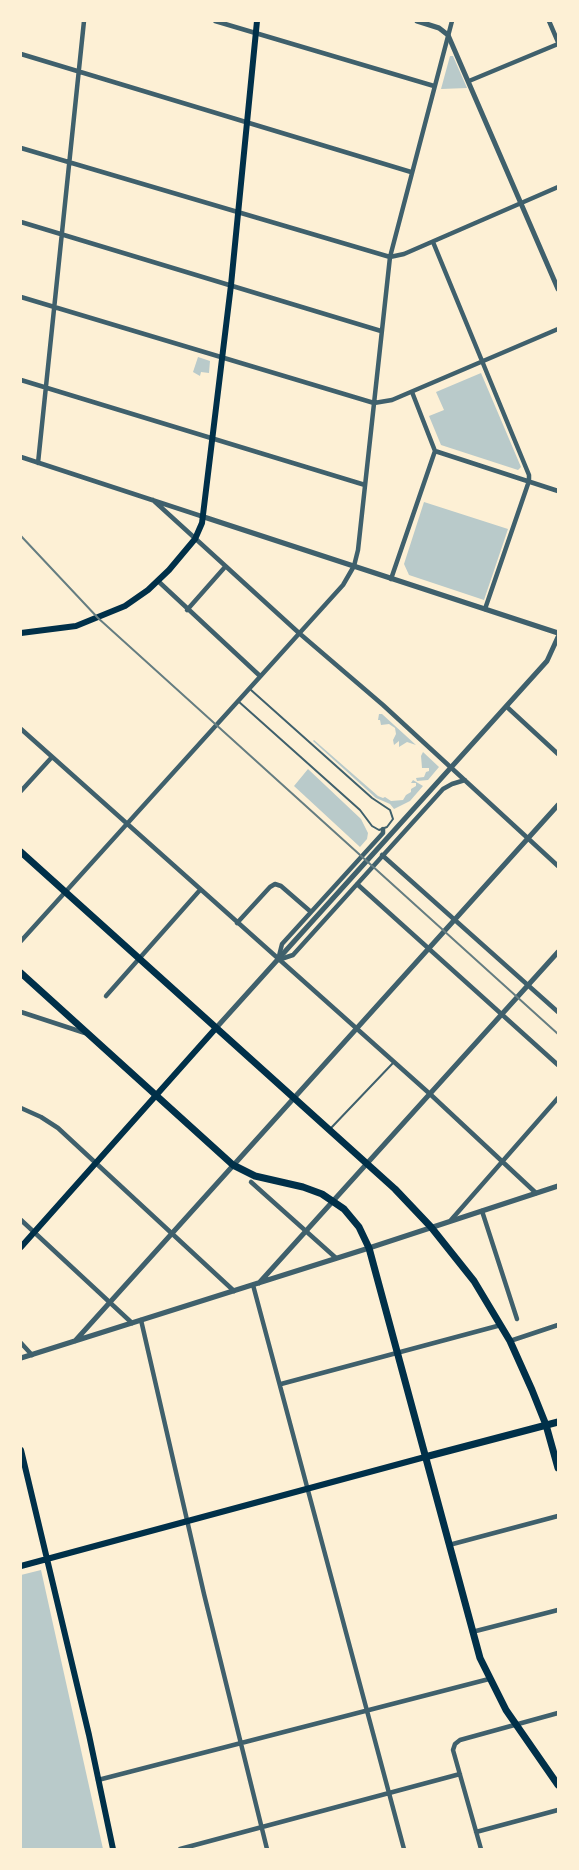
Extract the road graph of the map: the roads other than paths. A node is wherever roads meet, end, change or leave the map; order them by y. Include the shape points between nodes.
1 (84, 21) edge
2 (215, 21) edge
3 (258, 21) edge
4 (417, 21) edge
5 (452, 21) edge
6 (549, 21) edge
7 (256, 33) junction
8 (448, 35) junction
9 (558, 43) edge
10 (21, 54) edge
11 (78, 70) junction
12 (470, 81) junction
13 (434, 86) junction
14 (248, 121) junction
15 (21, 148) edge
16 (70, 163) junction
17 (411, 172) junction
18 (558, 187) edge
19 (521, 203) junction
20 (238, 211) junction
21 (21, 222) edge
22 (62, 234) junction
23 (433, 242) junction
24 (390, 256) junction
25 (231, 285) junction
26 (558, 289) edge
27 (21, 297) edge
28 (54, 307) junction
29 (558, 329) edge
30 (381, 331) junction
31 (221, 357) junction
32 (483, 361) junction
33 (21, 380) edge
34 (45, 387) junction
35 (412, 392) junction
36 (374, 403) junction
37 (214, 438) junction
38 (435, 451) junction
39 (21, 458) edge
40 (38, 463) junction
41 (529, 481) junction
42 (364, 485) junction
43 (558, 490) edge
44 (153, 500) junction
45 (204, 517) junction
46 (195, 539) junction
47 (354, 566) junction
48 (225, 567) junction
49 (392, 579) junction
50 (158, 582) junction
51 (485, 609) junction
52 (187, 610) junction
53 (21, 633) edge
54 (299, 633) junction
55 (558, 635) edge
56 (260, 676) junction
57 (249, 688) junction
58 (237, 700) junction
59 (507, 707) junction
60 (21, 729) edge
61 (558, 754) edge
62 (52, 757) junction
63 (452, 768) junction
64 (465, 780) junction
65 (21, 791) edge
66 (558, 805) edge
67 (127, 824) junction
68 (383, 830) junction
69 (527, 839) junction
70 (21, 852) edge
71 (382, 855) junction
72 (558, 866) edge
73 (357, 884) junction
74 (200, 890) junction
75 (65, 892) junction
76 (311, 912) junction
77 (454, 920) junction
78 (237, 923) junction
79 (21, 942) edge
80 (428, 949) junction
81 (558, 952) edge
82 (139, 959) junction
83 (278, 960) junction
84 (21, 973) edge
85 (529, 985) junction
86 (106, 996) dead end
87 (21, 1012) edge
88 (558, 1012) edge
89 (502, 1014) junction
90 (216, 1028) junction
91 (355, 1029) junction
92 (86, 1033) junction
93 (393, 1063) junction
94 (558, 1065) edge
95 (430, 1094) junction
96 (156, 1097) junction
97 (294, 1098) junction
98 (558, 1098) edge
99 (21, 1108) edge
100 (330, 1130) junction
101 (503, 1162) junction
102 (96, 1164) junction
103 (367, 1164) junction
104 (233, 1165) junction
105 (251, 1182) dead end
106 (558, 1186) edge
107 (536, 1193) junction
108 (333, 1201) junction
109 (482, 1211) junction
110 (21, 1220) edge
111 (451, 1221) junction
112 (431, 1227) junction
113 (306, 1231) junction
114 (34, 1232) junction
115 (171, 1234) junction
116 (21, 1247) edge
117 (369, 1248) junction
118 (336, 1258) junction
119 (256, 1284) junction
120 (234, 1291) junction
121 (110, 1302) junction
122 (517, 1319) dead end
123 (141, 1320) junction
124 (132, 1323) junction
125 (501, 1324) junction
126 (558, 1325) edge
127 (75, 1341) junction
128 (510, 1341) junction
129 (21, 1343) edge
130 (397, 1353) junction
131 (32, 1354) junction
132 (21, 1358) edge
133 (281, 1384) junction
134 (558, 1422) edge
135 (546, 1425) junction
136 (21, 1450) edge
137 (425, 1457) junction
138 (558, 1468) edge
139 (309, 1489) junction
140 (558, 1516) edge
141 (188, 1523) junction
142 (449, 1545) junction
143 (47, 1560) junction
144 (21, 1566) edge
145 (558, 1610) edge
146 (472, 1632) junction
147 (489, 1680) junction
148 (368, 1711) junction
149 (558, 1713) edge
150 (515, 1724) junction
151 (240, 1743) junction
152 (460, 1774) junction
153 (98, 1780) junction
154 (558, 1785) edge
155 (389, 1793) junction
156 (558, 1810) edge
157 (262, 1827) junction
158 (476, 1832) junction
159 (113, 1849) edge
160 (180, 1849) edge
161 (267, 1849) edge
162 (404, 1849) edge
163 (481, 1849) edge

1 - 11 street
2 - 7 street
3 - 7 main road
4 - 8 street
5 - 8 street
6 - 9 street
7 - 13 street
7 - 14 main road
8 - 12 street
8 - 13 street
9 - 12 street
10 - 11 street
11 - 14 street
11 - 16 street
12 - 19 street
13 - 17 street
14 - 17 street
14 - 20 main road
15 - 16 street
16 - 20 street
16 - 22 street
17 - 24 street
18 - 19 street
19 - 23 street
19 - 26 street
20 - 24 street
20 - 25 main road
21 - 22 street
22 - 25 street
22 - 28 street
23 - 24 street
23 - 32 street
24 - 30 street
25 - 30 street
25 - 31 main road
27 - 28 street
28 - 31 street
28 - 34 street
29 - 32 street
30 - 36 street
31 - 36 street
31 - 37 main road
32 - 35 street
32 - 41 street
33 - 34 street
34 - 37 street
34 - 40 street
35 - 36 street
35 - 38 street
36 - 42 street
37 - 42 street
37 - 45 main road
38 - 41 street
38 - 49 street
39 - 40 street
40 - 44 street
41 - 43 street
41 - 51 street
42 - 47 street
44 - 45 street
44 - 46 street
45 - 46 main road
45 - 47 street
46 - 48 street
46 - 50 main road
47 - 49 street
47 - 54 street via 343,585
48 - 52 street
48 - 54 street
49 - 51 street
50 - 52 street
50 - 53 main road via 125,606 98,618 76,626
51 - 55 street
52 - 56 street
54 - 56 street
54 - 63 street
55 - 59 street via 550,658
56 - 57 street
57 - 58 street
57 - 68 lane via 390,810 393,819
58 - 67 street
58 - 68 lane via 360,810 372,826
59 - 61 street
59 - 63 street
60 - 62 street
62 - 65 street
62 - 67 street
63 - 64 street
63 - 83 street
64 - 69 street
64 - 71 street via 443,789
66 - 69 street
67 - 74 street
67 - 75 street
68 - 76 street
69 - 72 street
69 - 77 street
70 - 75 main road
71 - 73 street
71 - 77 street
73 - 80 street
73 - 83 street via 293,955
74 - 78 street
74 - 82 street
75 - 79 street
75 - 82 main road
76 - 78 street via 275,884
76 - 83 street via 282,945
77 - 80 street
77 - 85 street
78 - 83 street
80 - 89 street
80 - 91 street
81 - 85 street
82 - 86 street
82 - 90 main road
83 - 90 street
83 - 91 street
84 - 92 main road
85 - 88 street
85 - 89 street
87 - 92 street
89 - 94 street
89 - 95 street
90 - 96 main road
90 - 97 main road
91 - 93 street
91 - 97 street
92 - 96 main road
93 - 95 street
93 - 100 lane
95 - 101 street
95 - 103 street
96 - 102 main road
96 - 104 main road
97 - 100 main road
97 - 104 street
98 - 101 street
99 - 102 street via 49,1121
100 - 103 main road
101 - 107 street
101 - 111 street
102 - 114 main road
102 - 115 street
103 - 108 street
103 - 112 main road
104 - 108 main road via 255,1176 312,1190
104 - 115 street
105 - 113 street
106 - 107 street
107 - 109 street
108 - 113 street
108 - 117 main road via 352,1217
109 - 111 street
109 - 122 street
110 - 114 street
111 - 112 street
112 - 117 street
112 - 125 main road via 463,1266
113 - 118 street
113 - 119 street
114 - 116 main road
114 - 121 street
115 - 120 street
115 - 121 street
117 - 118 street
117 - 130 main road
118 - 119 street
119 - 120 street
119 - 133 street
120 - 123 street
121 - 124 street
121 - 127 street
123 - 124 street
123 - 141 street
124 - 127 street
125 - 128 main road
125 - 130 street
126 - 128 street
127 - 131 street
128 - 135 main road
129 - 131 street
130 - 133 street
130 - 137 main road
131 - 132 street
133 - 139 street
134 - 135 main road
135 - 137 main road
135 - 138 main road
136 - 143 main road
137 - 139 main road
137 - 142 main road
139 - 141 main road
139 - 148 street
140 - 142 street
141 - 143 main road
141 - 151 street
142 - 146 main road
143 - 144 main road
143 - 153 main road
145 - 146 street
146 - 147 main road
147 - 148 street
147 - 150 main road
148 - 151 street
148 - 155 street
149 - 150 street
150 - 152 street via 456,1743 453,1750
150 - 154 main road
151 - 153 street
151 - 157 street
152 - 155 street
152 - 158 street
153 - 159 main road
155 - 157 street
155 - 162 street
156 - 158 street
157 - 160 street
157 - 161 street
158 - 163 street

